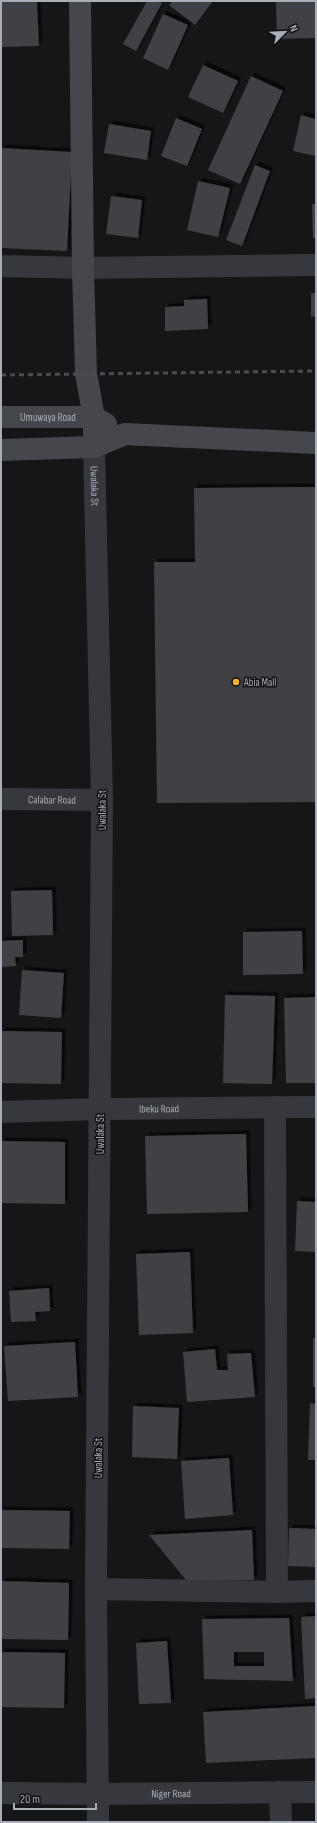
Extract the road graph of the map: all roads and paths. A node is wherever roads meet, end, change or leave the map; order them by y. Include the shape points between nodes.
1 (80, 1) edge
2 (316, 265) edge
3 (1, 266) edge
4 (82, 268) junction
5 (1, 417) edge
6 (94, 417) junction
7 (125, 434) junction
8 (316, 443) edge
9 (94, 447) junction
10 (1, 450) edge
11 (1, 799) edge
12 (102, 800) junction
13 (275, 1107) junction
14 (316, 1107) edge
15 (100, 1109) junction
16 (1, 1112) edge
17 (96, 1589) junction
18 (316, 1591) edge
19 (277, 1592) junction
20 (280, 1792) junction
21 (316, 1792) edge
22 (1, 1793) edge
23 (98, 1794) junction
24 (98, 1822) edge
25 (281, 1822) edge

1 - 4 street
2 - 4 street
3 - 4 street
4 - 6 street via 86,374
5 - 6 street, Umuwaya Road
6 - 7 street
6 - 9 street
7 - 8 street
7 - 9 street
9 - 10 street
9 - 12 street, Uwalaka St
11 - 12 street, Calabar Road
12 - 15 street, Uwalaka St
13 - 14 street, Ibeku Road
13 - 15 street, Ibeku Road
13 - 19 street
15 - 16 street, Ibeku Road
15 - 17 street, Uwalaka St
17 - 19 street
17 - 23 street, Uwalaka St
18 - 19 street
20 - 21 street, Niger Road
20 - 23 street, Niger Road
20 - 25 street
22 - 23 street, Niger Road
23 - 24 street, Uwalaka St

